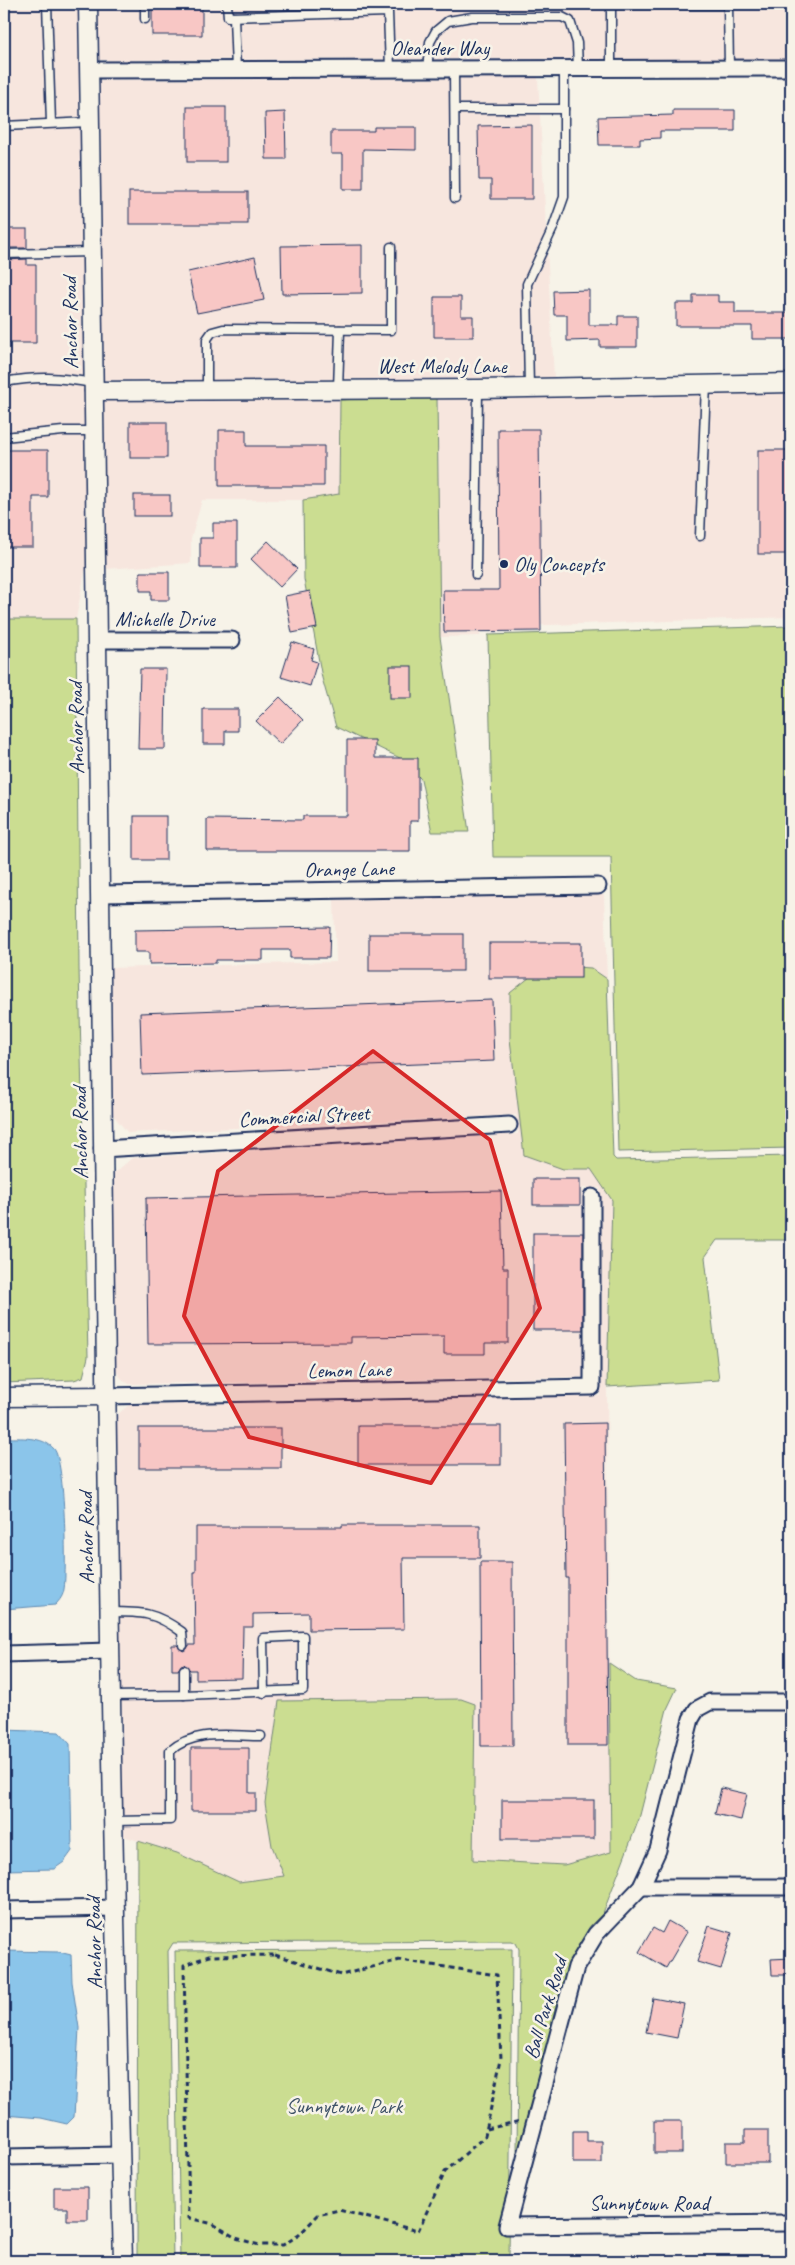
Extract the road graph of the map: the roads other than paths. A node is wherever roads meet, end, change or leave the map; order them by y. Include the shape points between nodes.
1 (47, 4) edge
2 (88, 4) edge
3 (144, 4) edge
4 (228, 4) edge
5 (611, 4) edge
6 (234, 17) junction
7 (145, 19) dead end
8 (729, 68) junction
9 (791, 68) edge
10 (390, 69) junction
11 (427, 69) junction
12 (454, 69) junction
13 (571, 69) junction
14 (611, 69) junction
15 (89, 70) junction
16 (236, 70) junction
17 (454, 109) junction
18 (564, 109) junction
19 (90, 122) junction
20 (50, 123) junction
21 (4, 126) edge
22 (455, 198) dead end
23 (391, 248) dead end
24 (92, 252) junction
25 (4, 254) edge
26 (340, 330) junction
27 (4, 382) edge
28 (791, 383) edge
29 (706, 384) junction
30 (94, 387) junction
31 (338, 388) junction
32 (529, 388) junction
33 (478, 389) junction
34 (207, 391) junction
35 (94, 431) junction
36 (4, 437) edge
37 (700, 536) dead end
38 (476, 575) dead end
39 (98, 640) junction
40 (232, 640) dead end
41 (598, 886) dead end
42 (101, 894) junction
43 (509, 1125) dead end
44 (102, 1149) junction
45 (592, 1197) dead end
46 (106, 1396) junction
47 (4, 1397) edge
48 (110, 1612) junction
49 (184, 1645) dead end
50 (110, 1651) junction
51 (4, 1654) edge
52 (184, 1670) dead end
53 (264, 1692) junction
54 (184, 1695) junction
55 (111, 1696) junction
56 (791, 1702) edge
57 (261, 1736) dead end
58 (114, 1821) junction
59 (641, 1887) junction
60 (791, 1887) edge
61 (116, 1908) junction
62 (4, 1910) edge
63 (120, 2155) junction
64 (4, 2157) edge
65 (791, 2223) edge
66 (507, 2226) joint
67 (123, 2261) edge

1 - 20 lane
2 - 15 street, Anchor Road
3 - 7 lane
4 - 6 lane via 228,17
5 - 8 lane via 728,4
5 - 14 lane
6 - 10 lane via 388,12
6 - 16 lane
8 - 9 street, Oleander Way
8 - 14 street, Oleander Way
10 - 11 street, Oleander Way
10 - 16 street, Oleander Way
11 - 12 street, Oleander Way
11 - 13 lane via 430,42 436,30 448,20 551,17 570,20 577,43
12 - 13 street, Oleander Way
12 - 17 lane
13 - 14 street, Oleander Way
13 - 18 lane
15 - 16 street, Oleander Way
15 - 19 street, Anchor Road
17 - 18 lane
17 - 22 lane
18 - 32 lane via 564,197 527,284
19 - 20 lane
19 - 24 street, Anchor Road
20 - 21 lane
23 - 26 lane via 391,330
24 - 25 lane
24 - 30 street, Anchor Road
26 - 31 lane
26 - 34 lane via 223,329 212,332 208,340
27 - 30 lane via 36,377 66,378
28 - 29 street, West Melody Lane
29 - 32 street, West Melody Lane
29 - 37 lane
30 - 34 street, West Melody Lane
30 - 35 street, Anchor Road
31 - 33 street, West Melody Lane
31 - 34 street, West Melody Lane
32 - 33 street, West Melody Lane
33 - 38 lane
35 - 36 lane
35 - 39 street, Anchor Road
39 - 40 street, Michelle Drive
39 - 42 street, Anchor Road
41 - 42 street, Orange Lane
42 - 44 street, Anchor Road
43 - 44 street, Commercial Street
44 - 46 street, Anchor Road
45 - 46 street, Lemon Lane via 592,1387
46 - 47 street
46 - 48 street, Anchor Road
48 - 49 lane via 141,1612 164,1619 182,1632
48 - 50 street, Anchor Road
50 - 51 street
50 - 55 street, Anchor Road
52 - 54 lane
53 - 53 lane via 303,1690 303,1636 263,1638
53 - 54 lane
54 - 55 lane
55 - 58 street, Anchor Road
56 - 59 street, Ball Park Road via 710,1702 697,1709 691,1719 658,1850
57 - 58 lane via 200,1735 177,1745 170,1751 170,1820
58 - 61 street, Anchor Road
59 - 60 street
59 - 66 street, Ball Park Road via 596,1934 576,1967
61 - 62 street
61 - 63 street, Anchor Road
63 - 64 street
63 - 67 street, Anchor Road
65 - 66 street, Sunnytown Road

